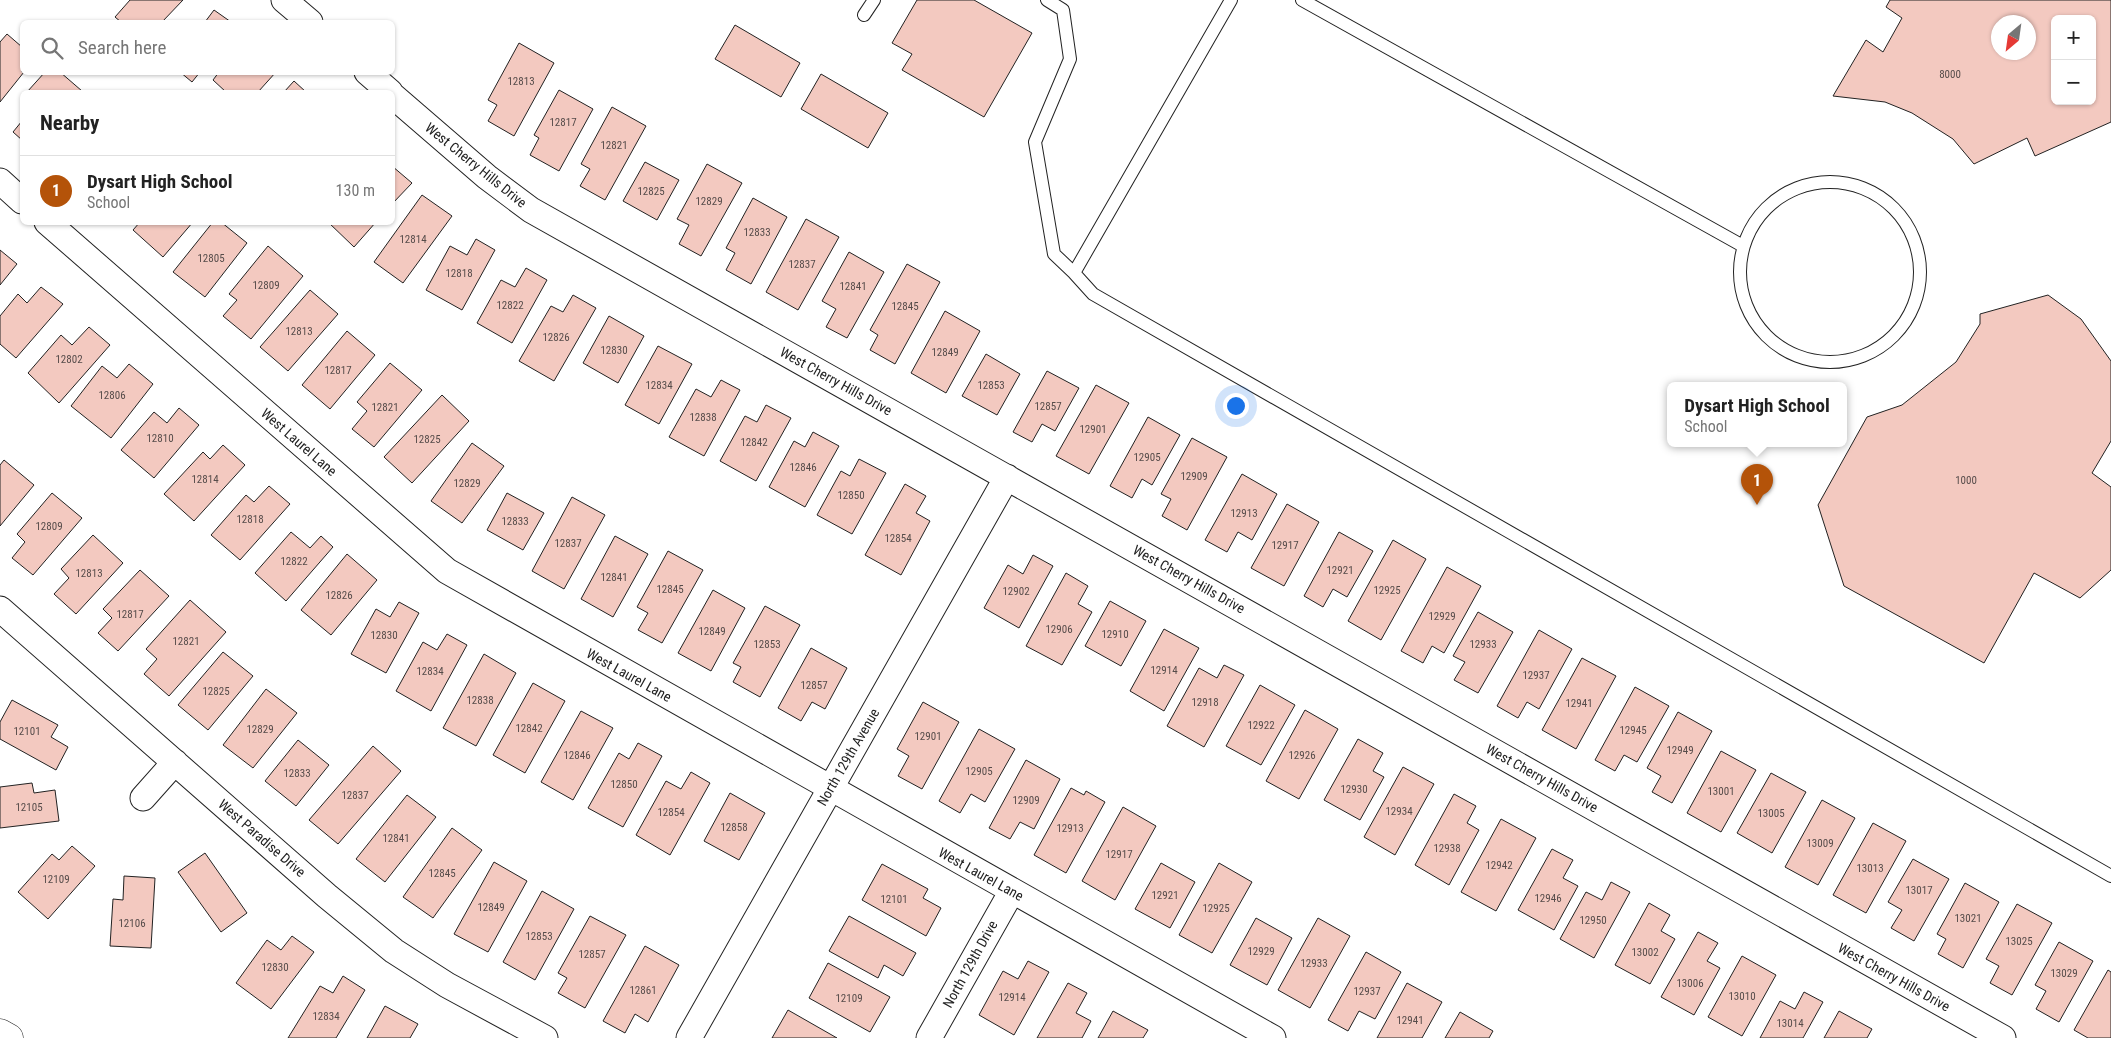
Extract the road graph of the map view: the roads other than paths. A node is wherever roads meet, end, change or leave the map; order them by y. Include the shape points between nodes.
1 (284, 0) edge
2 (874, 0) edge
3 (1047, 0) edge
4 (1230, 0) edge
5 (1302, 0) edge
6 (864, 15) dead end
7 (308, 20) edge
8 (370, 75) edge
9 (388, 90) edge
10 (395, 98) edge
11 (0, 182) edge
12 (20, 199) edge
13 (50, 225) edge
14 (1743, 246) junction
15 (1074, 273) junction
16 (1007, 477) junction
17 (0, 609) edge
18 (175, 762) junction
19 (830, 788) junction
20 (143, 798) dead end
21 (2111, 876) edge
22 (1012, 891) junction
23 (0, 1033) edge
24 (9, 1038) edge
25 (544, 1038) edge
26 (688, 1038) edge
27 (929, 1038) edge
28 (1272, 1038) edge
29 (2003, 1038) edge

1 - 7 street
2 - 6 lane
3 - 15 lane via 1063,10 1070,59 1036,142 1054,254
4 - 15 lane
5 - 14 lane
8 - 9 street
10 - 16 street, West Cherry Hills Drive via 487,178 531,210
11 - 12 street
13 - 19 street, West Laurel Lane via 447,571
14 - 14 lane via 1741,290 1748,311 1776,345 1796,356 1822,362 1849,360 1874,351 1896,335 1911,312 1919,287 1919,260 1912,234 1896,212 1875,195 1850,185 1823,183 1797,188 1774,202 1755,222
15 - 21 lane via 1101,299
16 - 19 street, North 129th Avenue
16 - 29 street, West Cherry Hills Drive
17 - 18 street, West Paradise Drive
18 - 20 street
18 - 25 street, West Paradise Drive via 394,951 446,985
19 - 22 street, West Laurel Lane
19 - 26 street, North 129th Avenue
22 - 27 street, North 129th Drive
22 - 28 street, West Laurel Lane
23 - 24 main road

